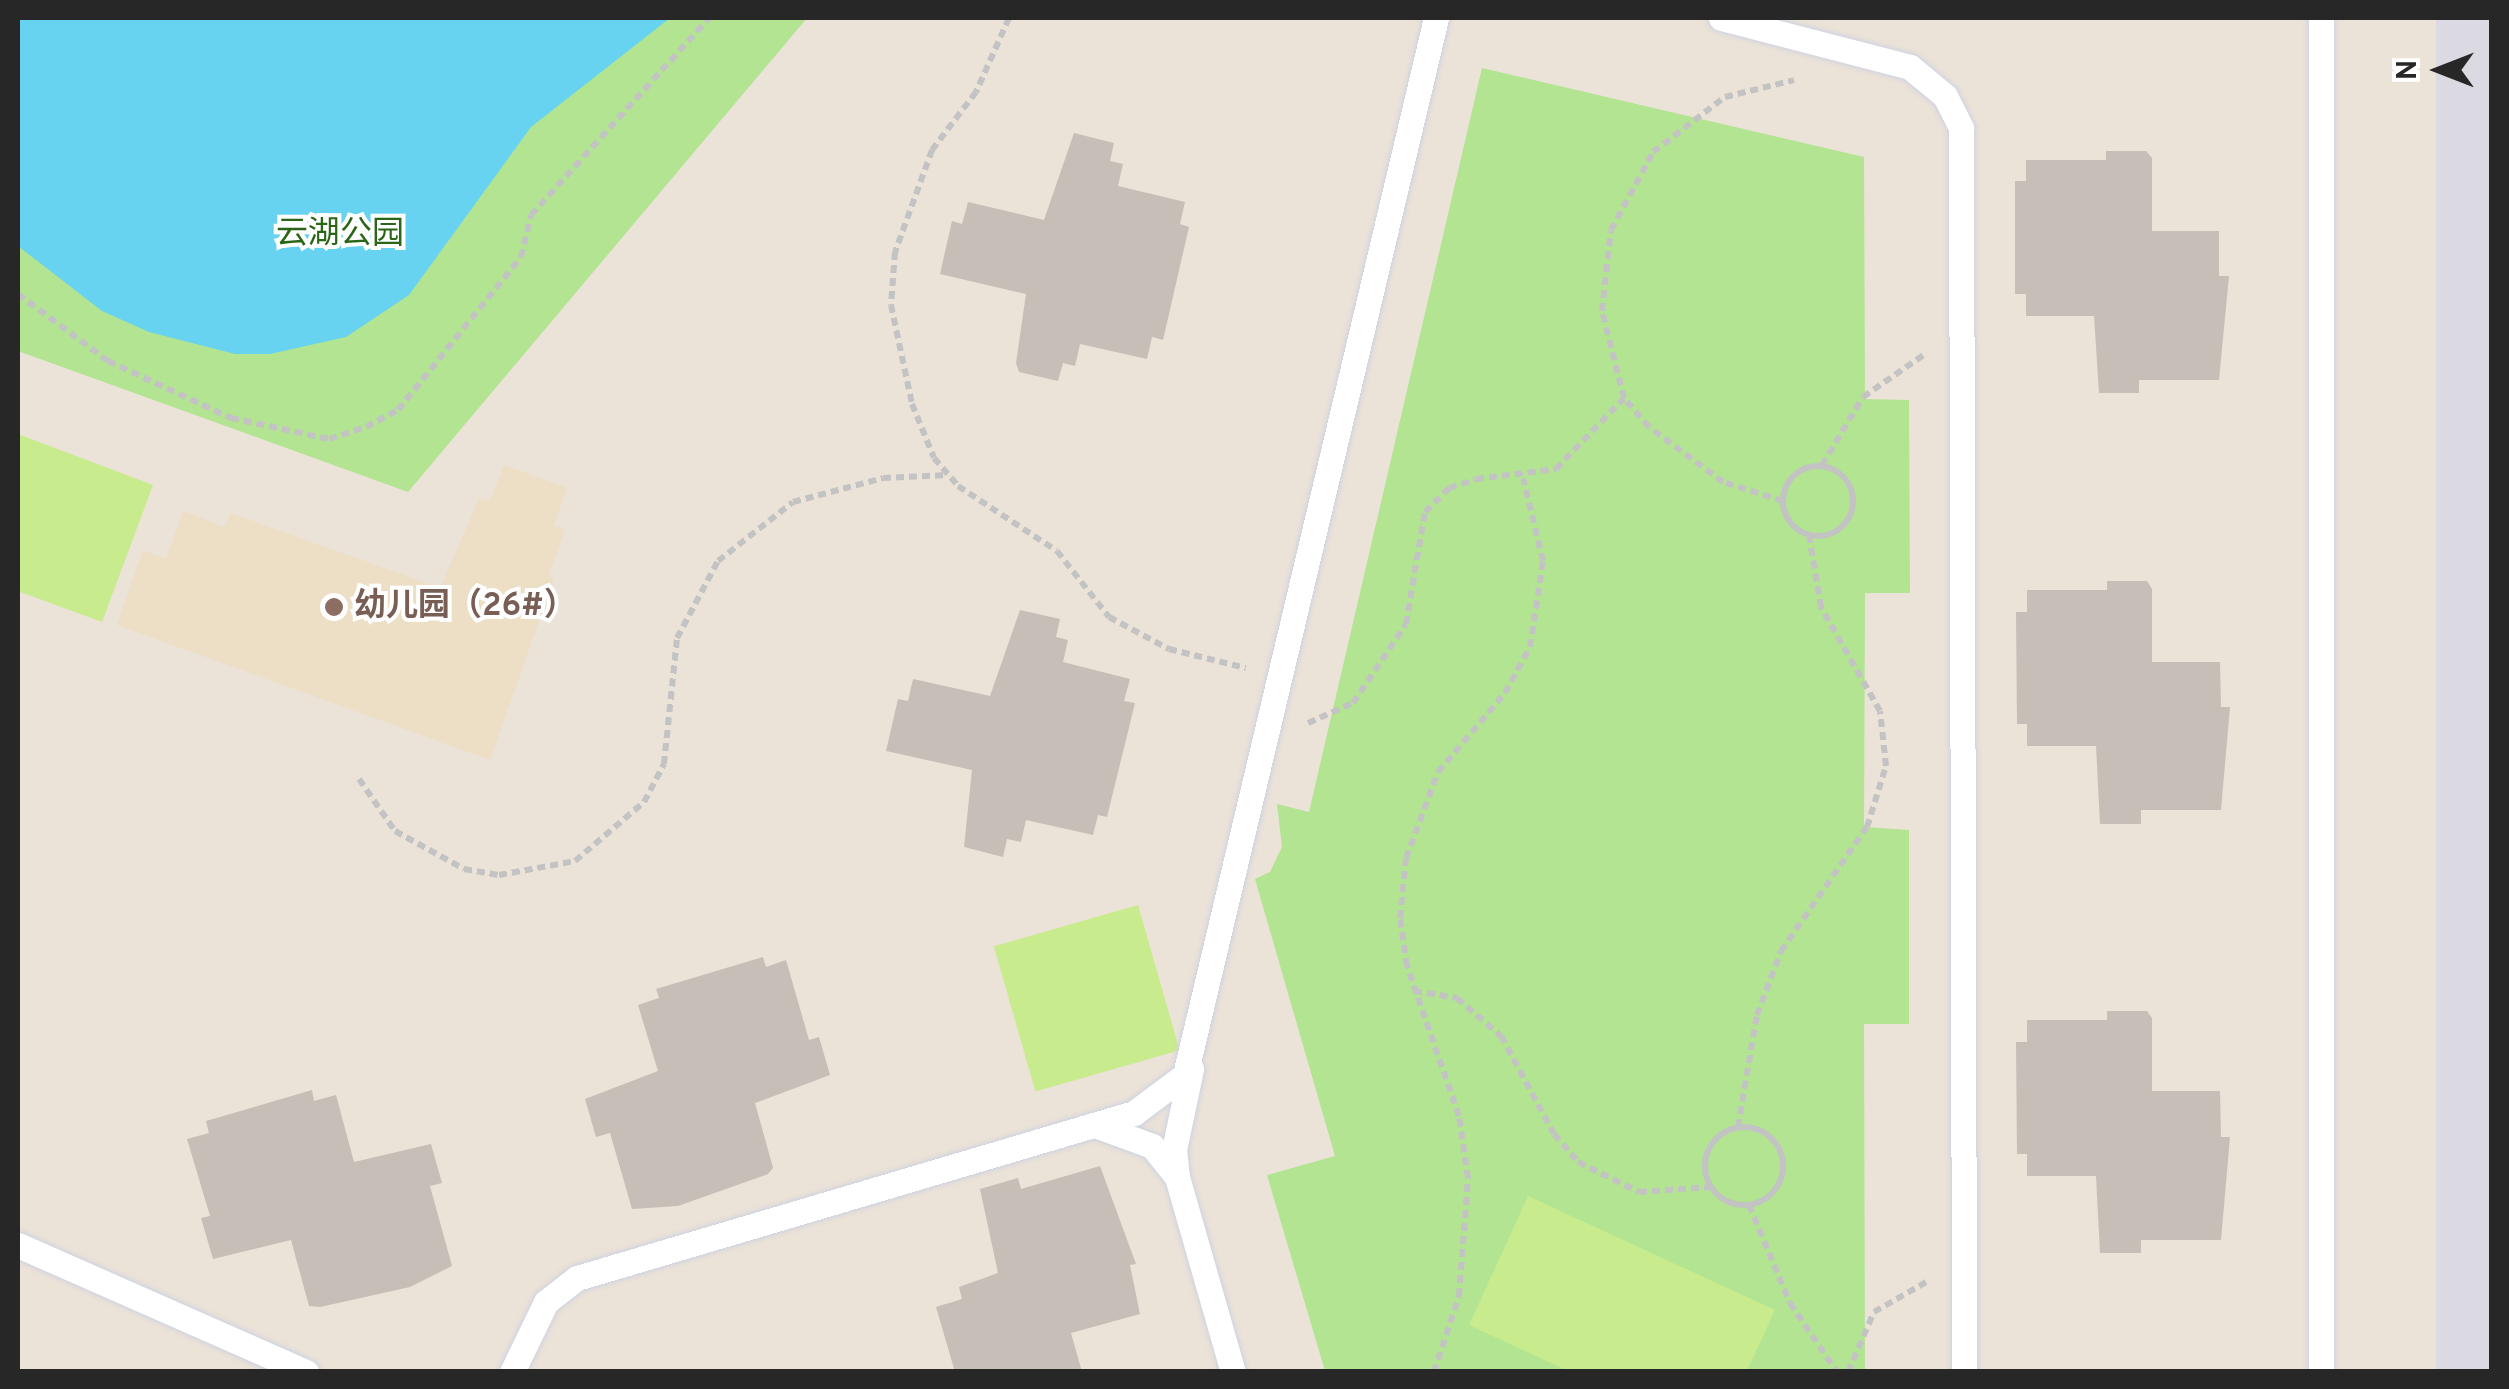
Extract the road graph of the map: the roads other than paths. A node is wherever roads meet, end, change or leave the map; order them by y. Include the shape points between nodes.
1 (1436, 18) edge
2 (1721, 18) edge
3 (2321, 18) edge
4 (1195, 1052) junction
5 (1095, 1124) junction
6 (1177, 1178) junction
7 (18, 1245) edge
8 (306, 1372) edge
9 (512, 1372) edge
10 (1233, 1372) edge
11 (1964, 1372) edge
12 (2321, 1372) edge

1 - 4 lane
2 - 11 lane via 1886,57 1944,96 1964,151
3 - 12 lane
4 - 5 lane via 1158,1102
4 - 6 lane via 1174,1150
5 - 6 lane via 1152,1146
5 - 9 lane via 577,1278 546,1302
6 - 10 lane
7 - 8 lane

